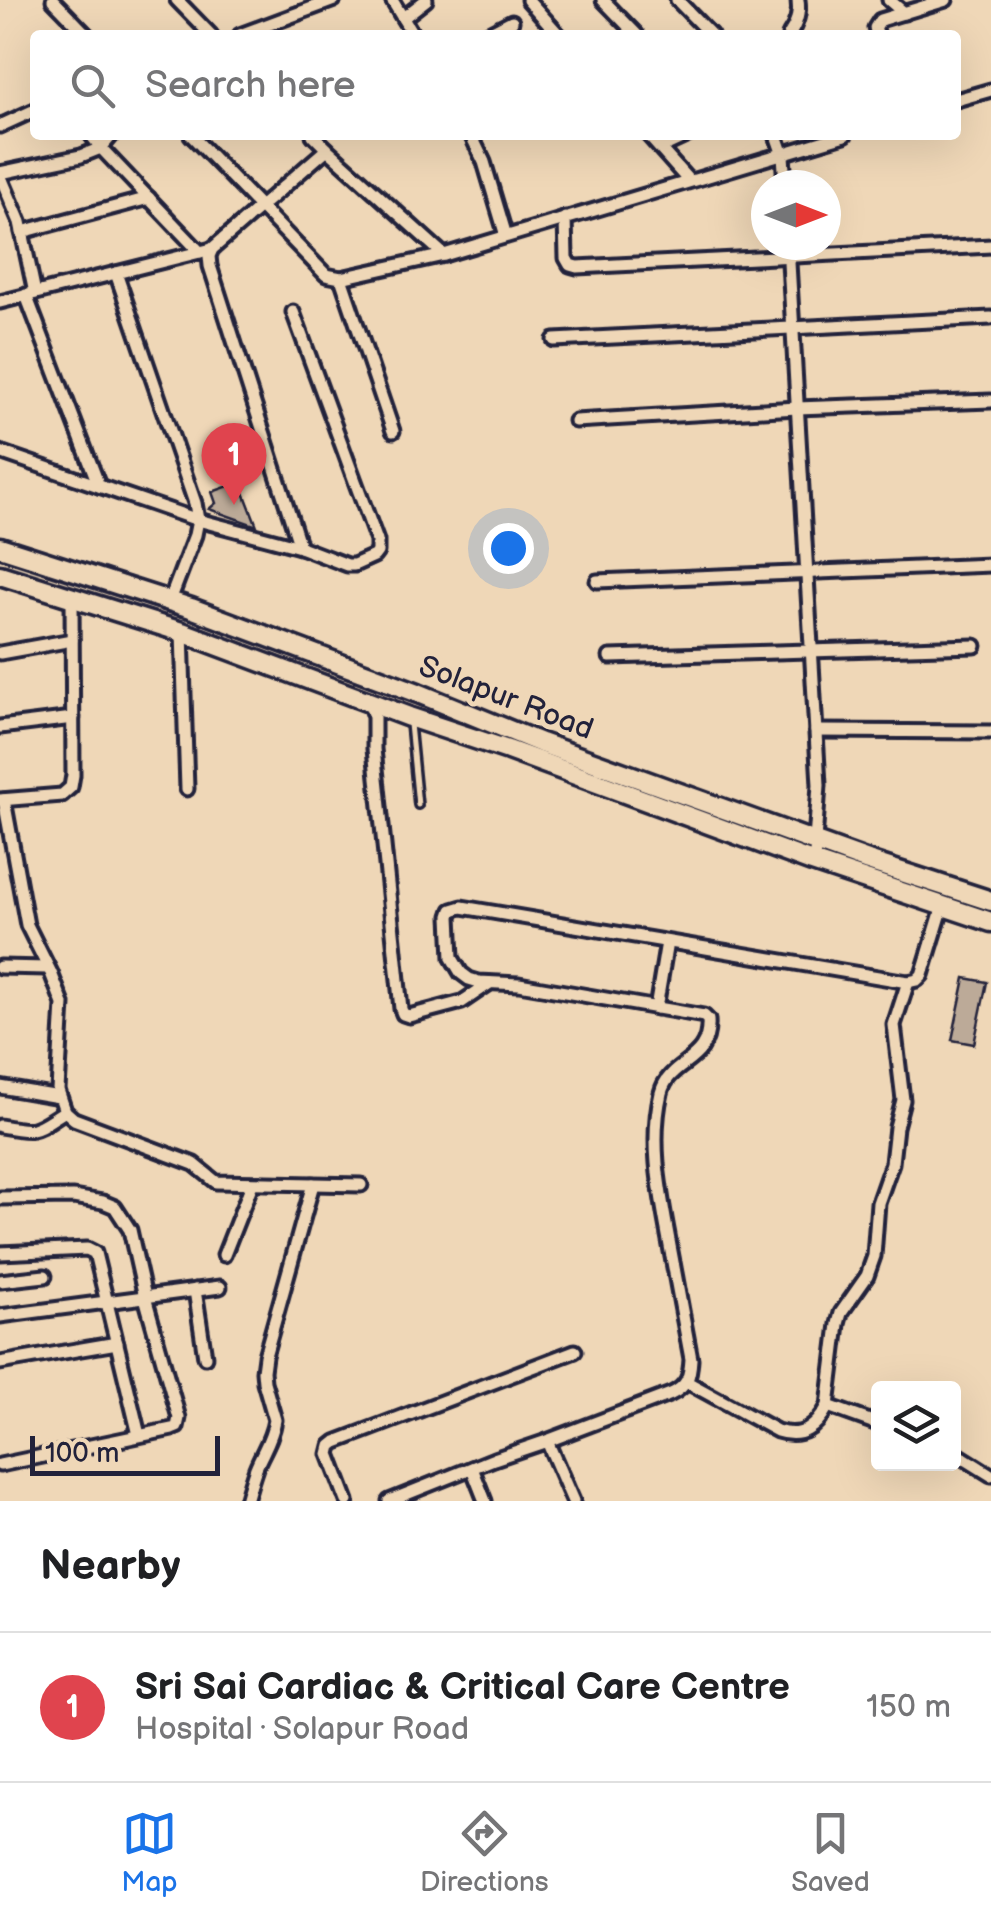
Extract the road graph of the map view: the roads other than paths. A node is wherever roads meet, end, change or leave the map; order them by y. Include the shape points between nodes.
1 (53, 0) edge
2 (177, 0) edge
3 (334, 0) edge
4 (392, 0) edge
5 (426, 0) edge
6 (528, 0) edge
7 (677, 0) edge
8 (798, 0) edge
9 (889, 0) edge
10 (946, 0) edge
11 (612, 3) edge
12 (904, 13) junction
13 (403, 18) junction
14 (512, 21) dead end
15 (82, 30) edge
16 (207, 30) edge
17 (253, 30) edge
18 (410, 30) edge
19 (495, 30) edge
20 (555, 30) edge
21 (633, 30) edge
22 (706, 30) edge
23 (791, 30) edge
24 (876, 30) edge
25 (991, 90) edge
26 (961, 99) edge
27 (30, 112) edge
28 (0, 126) edge
29 (95, 140) edge
30 (108, 140) edge
31 (196, 140) edge
32 (318, 140) edge
33 (473, 140) edge
34 (653, 140) edge
35 (677, 140) edge
36 (778, 140) edge
37 (830, 140) edge
38 (101, 148) junction
39 (326, 148) junction
40 (660, 148) junction
41 (783, 155) junction
42 (784, 170) edge
43 (0, 174) edge
44 (689, 181) junction
45 (149, 198) junction
46 (260, 206) junction
47 (566, 218) junction
48 (22, 232) junction
49 (506, 236) junction
50 (991, 246) edge
51 (206, 250) junction
52 (841, 250) edge
53 (751, 254) edge
54 (444, 255) junction
55 (789, 260) edge
56 (116, 272) junction
57 (341, 278) junction
58 (31, 294) junction
59 (0, 302) edge
60 (293, 312) dead end
61 (991, 318) edge
62 (793, 326) junction
63 (554, 340) dead end
64 (991, 401) edge
65 (797, 408) junction
66 (575, 422) dead end
67 (394, 432) dead end
68 (0, 452) edge
69 (100, 486) junction
70 (198, 520) junction
71 (0, 547) edge
72 (300, 548) junction
73 (991, 564) edge
74 (806, 573) junction
75 (0, 575) edge
76 (597, 581) dead end
77 (72, 598) junction
78 (169, 602) junction
79 (182, 632) junction
80 (72, 640) junction
81 (975, 646) dead end
82 (811, 651) junction
83 (0, 652) edge
84 (610, 657) dead end
85 (369, 702) junction
86 (409, 717) junction
87 (73, 718) junction
88 (0, 727) edge
89 (816, 731) junction
90 (991, 732) edge
91 (511, 741) junction
92 (538, 752) junction
93 (187, 789) dead end
94 (2, 800) edge
95 (418, 805) dead end
96 (815, 841) junction
97 (15, 862) junction
98 (812, 862) junction
99 (0, 864) edge
100 (991, 902) edge
101 (943, 906) junction
102 (991, 922) edge
103 (668, 942) junction
104 (0, 967) edge
105 (48, 968) junction
106 (908, 982) junction
107 (500, 983) junction
108 (656, 1008) junction
109 (0, 1087) edge
110 (60, 1097) junction
111 (65, 1111) junction
112 (0, 1126) edge
113 (252, 1184) junction
114 (313, 1184) junction
115 (361, 1185) dead end
116 (0, 1198) edge
117 (0, 1253) edge
118 (224, 1255) dead end
119 (45, 1276) dead end
120 (0, 1281) edge
121 (220, 1287) dead end
122 (195, 1290) junction
123 (146, 1297) junction
124 (107, 1302) junction
125 (0, 1316) edge
126 (117, 1343) junction
127 (575, 1351) dead end
128 (204, 1356) dead end
129 (0, 1363) edge
130 (687, 1382) junction
131 (828, 1406) junction
132 (871, 1421) edge
133 (139, 1435) junction
134 (546, 1440) junction
135 (961, 1456) edge
136 (0, 1465) edge
137 (472, 1468) junction
138 (991, 1475) edge
139 (416, 1496) edge
140 (246, 1501) edge
141 (348, 1501) edge
142 (389, 1501) edge
143 (485, 1501) edge
144 (573, 1501) edge

1 - 15 street
2 - 16 street
3 - 17 street
4 - 13 street
5 - 13 street
6 - 20 street
7 - 22 street
8 - 23 street
9 - 12 street
10 - 12 street
11 - 21 street
12 - 24 street via 880,20
13 - 18 street
14 - 19 street
25 - 26 street
27 - 28 street
29 - 38 street
30 - 38 street
31 - 46 street
32 - 39 street
33 - 49 street
34 - 40 street
35 - 40 street
36 - 41 street
37 - 41 street
38 - 43 street
38 - 45 street
39 - 46 street
39 - 54 street
40 - 44 street
41 - 42 street
41 - 44 street
43 - 48 street
44 - 47 street
45 - 48 street
45 - 51 street
46 - 51 street
46 - 57 street via 326,275
47 - 49 street
47 - 53 street via 566,258 577,267
48 - 58 street
49 - 54 street
50 - 52 street
51 - 56 street
51 - 72 street
54 - 57 street
55 - 62 street
56 - 58 street
56 - 70 street
57 - 67 street
58 - 59 street
58 - 69 street
60 - 72 street via 378,547 354,565
61 - 62 street
62 - 63 street
62 - 65 street
64 - 65 street
65 - 66 street
65 - 74 street
68 - 69 street
69 - 70 street
70 - 72 street
70 - 78 street
71 - 78 main road, Solapur Road
73 - 74 street
74 - 76 street
74 - 82 street
75 - 77 main road, Solapur Road
77 - 79 main road, Solapur Road
77 - 80 street
78 - 91 main road, Solapur Road via 418,693
79 - 85 main road, Solapur Road
79 - 93 street
80 - 83 street
80 - 87 street
81 - 82 street
82 - 84 street
82 - 89 street
85 - 86 main road, Solapur Road
85 - 107 street via 403,1014 462,1002
86 - 91 main road, Solapur Road
86 - 95 lane
87 - 88 street
87 - 94 street via 71,788 62,795
89 - 90 street
89 - 96 street
91 - 92 main road, Solapur Road
92 - 96 main road, Solapur Road
92 - 98 main road, Solapur Road
94 - 97 street
96 - 98 street
96 - 100 main road, Solapur Road
97 - 99 street
97 - 105 street via 27,924
98 - 101 main road, Solapur Road
101 - 102 main road, Solapur Road
101 - 106 street via 922,975
103 - 106 street
103 - 107 street via 452,910 456,966 469,979
103 - 108 street
104 - 105 street
105 - 110 street via 63,1004
106 - 131 street via 894,1025 902,1090 894,1155 878,1203 872,1266 838,1324
107 - 108 street
108 - 130 street via 704,1016 709,1025 697,1055 661,1092 656,1142 691,1359
109 - 110 street
110 - 111 street
111 - 112 street via 29,1132
111 - 113 street via 194,1164 216,1182
113 - 114 street
113 - 118 street
114 - 115 street
114 - 140 street via 265,1356 274,1428
116 - 123 street via 73,1197 115,1207 130,1230
117 - 124 street via 92,1250
119 - 120 street
121 - 122 street
122 - 123 street
122 - 128 street
123 - 124 street
123 - 133 street via 179,1418 176,1427
124 - 125 street
124 - 126 street
126 - 129 street
126 - 133 street
127 - 141 street via 336,1442 328,1454
130 - 131 street via 790,1435 808,1432
130 - 134 street via 672,1394
131 - 132 street
133 - 136 street
134 - 137 street
134 - 144 street
135 - 138 street
137 - 139 street
137 - 143 street
139 - 142 street

